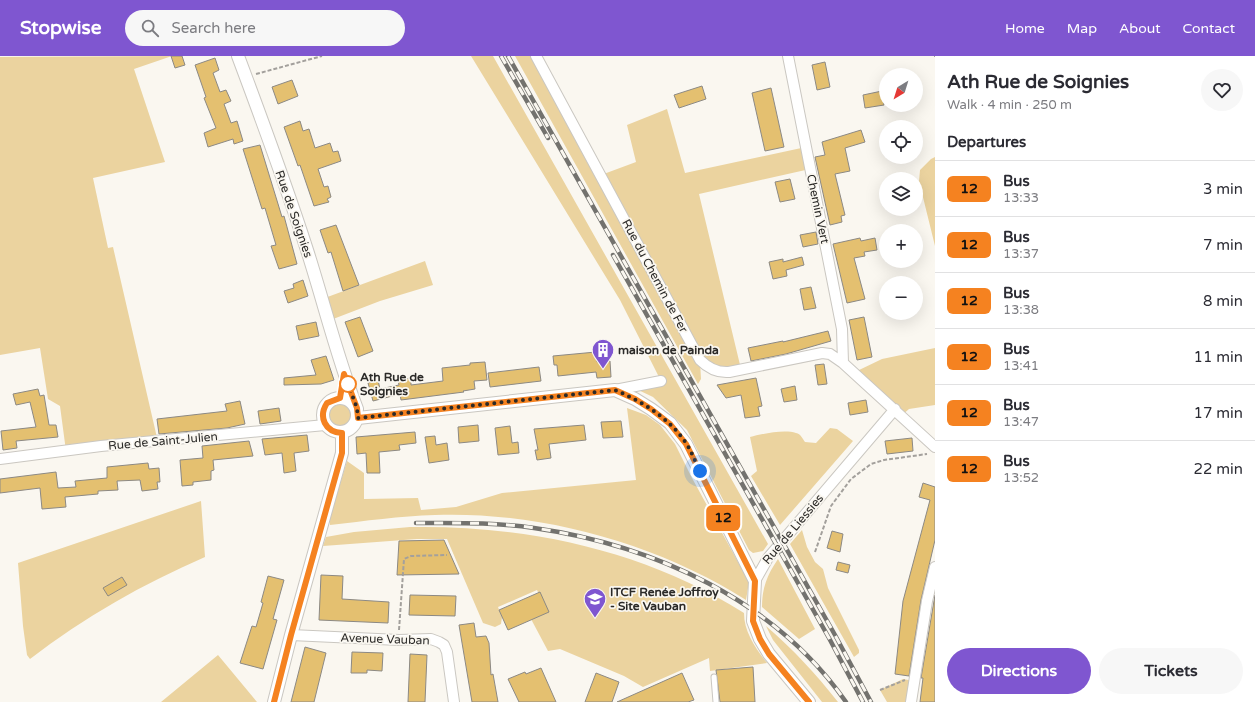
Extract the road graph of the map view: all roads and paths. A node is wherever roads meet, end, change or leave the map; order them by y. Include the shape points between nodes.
1 (238, 56) edge
2 (322, 56) edge
3 (536, 56) edge
4 (788, 56) edge
5 (246, 77) junction
6 (843, 363) junction
7 (344, 374) junction
8 (661, 381) dead end
9 (615, 390) junction
10 (340, 398) junction
11 (895, 409) junction
12 (358, 413) junction
13 (326, 425) junction
14 (342, 433) junction
15 (932, 451) edge
16 (0, 459) edge
17 (815, 552) dead end
18 (447, 555) dead end
19 (935, 568) edge
20 (755, 581) junction
21 (291, 635) junction
22 (399, 640) junction
23 (714, 677) dead end
24 (914, 681) junction
25 (880, 690) dead end
26 (274, 702) edge
27 (454, 702) edge
28 (716, 702) edge
29 (810, 702) edge
30 (911, 702) edge

1 - 5 street, Rue de Soignies
2 - 5 path
3 - 6 street, Rue du Chemin de Fer via 705,365 714,370 729,372 822,353 830,354
4 - 6 street, Chemin Vert via 842,329
5 - 7 street, Rue de Soignies via 307,249
6 - 11 street, Rue du Chemin de Fer
7 - 10 street, Rue de Soignies
7 - 12 street, Rue de Soignies
8 - 9 street
9 - 12 street
9 - 20 street via 651,409 670,424 686,444
10 - 12 street via 353,403
10 - 13 street via 327,403 324,408 322,413
11 - 15 street, Rue du Chemin de Fer
11 - 20 street, Rue de Liessies via 768,558
12 - 14 street via 353,428
13 - 14 street via 333,431
13 - 16 street, Rue de Saint-Julien via 101,446
14 - 21 street via 342,453
15 - 17 path via 871,464 851,478 831,506
18 - 22 path via 411,556 404,559
19 - 24 street
20 - 29 street, Rue de Liessies via 753,621 758,635 769,654
21 - 22 street, Avenue Vauban
21 - 26 street
22 - 27 street, Avenue Vauban via 431,639 444,645
23 - 28 lane
24 - 25 path via 903,679
24 - 30 street

